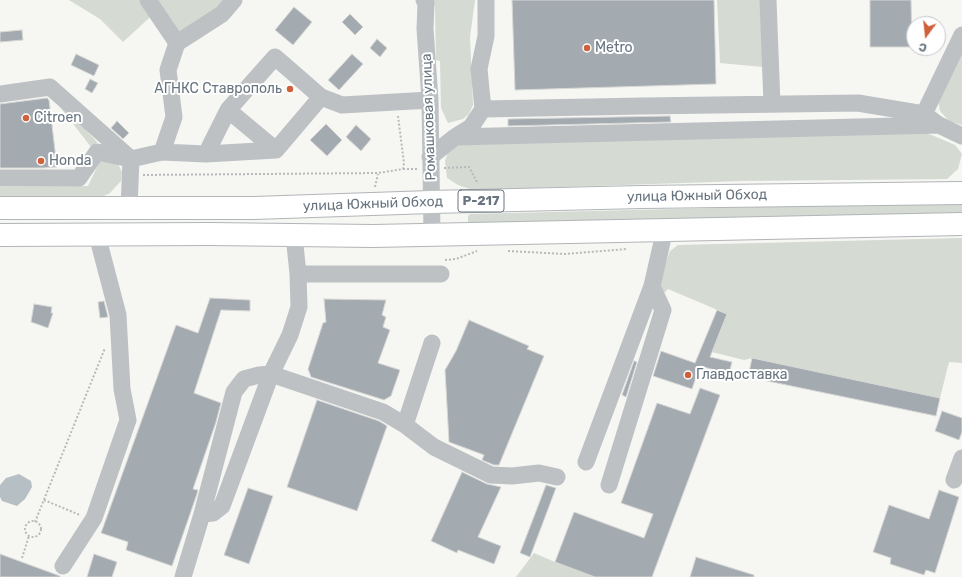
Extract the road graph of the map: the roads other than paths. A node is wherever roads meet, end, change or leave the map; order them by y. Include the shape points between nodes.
1 (148, 0) edge
2 (234, 0) edge
3 (424, 0) edge
4 (486, 0) edge
5 (768, 0) edge
6 (962, 35) edge
7 (177, 43) junction
8 (0, 94) edge
9 (321, 97) junction
10 (430, 100) junction
11 (772, 104) junction
12 (228, 110) junction
13 (483, 110) junction
14 (924, 114) junction
15 (939, 125) junction
16 (962, 136) edge
17 (455, 137) junction
18 (276, 150) junction
19 (162, 152) junction
20 (206, 154) junction
21 (430, 157) junction
22 (130, 167) junction
23 (0, 178) edge
24 (962, 193) edge
25 (431, 202) junction
26 (0, 208) edge
27 (129, 208) junction
28 (962, 224) edge
29 (665, 229) junction
30 (294, 234) junction
31 (432, 234) junction
32 (0, 235) edge
33 (97, 235) junction
34 (298, 274) junction
35 (441, 274) dead end
36 (652, 286) junction
37 (432, 343) dead end
38 (271, 374) junction
39 (405, 425) junction
40 (962, 458) edge
41 (586, 462) dead end
42 (557, 477) dead end
43 (954, 480) dead end
44 (609, 485) dead end
45 (202, 514) junction
46 (63, 566) dead end
47 (182, 577) edge

1 - 7 street
2 - 7 street via 222,14
3 - 10 street, Ромашковая улица
4 - 13 street via 486,36 479,69
5 - 11 street
6 - 14 street
7 - 19 street via 168,70 174,117
8 - 22 street via 50,87
9 - 10 street via 342,104
9 - 12 street via 275,57
9 - 18 street
10 - 21 street, Ромашковая улица
11 - 13 street
11 - 14 street via 858,104
12 - 18 street
12 - 20 street
13 - 17 street via 471,127
14 - 15 street
15 - 16 street
15 - 17 street
17 - 21 street
18 - 20 street
19 - 20 street
19 - 22 street
21 - 25 street, Ромашковая улица
22 - 23 street via 97,152 79,178
22 - 27 street
24 - 25 main road, улица Южный Обход / Р-217
25 - 27 main road, улица Южный Обход / Р-217 via 254,208
25 - 31 street, Ромашковая улица
26 - 27 main road, улица Южный Обход / Р-217
28 - 29 main road, улица Южный Обход
29 - 31 main road, улица Южный Обход
29 - 36 street
30 - 31 main road, улица Южный Обход
30 - 33 main road, улица Южный Обход
30 - 34 street
32 - 33 main road, улица Южный Обход
33 - 46 street via 118,315 122,389 128,420 92,520
34 - 35 street
34 - 38 street via 299,307 290,335
36 - 41 street
36 - 44 street via 663,310
37 - 39 street
38 - 39 street via 383,412
38 - 45 street via 222,506 214,513
38 - 45 street via 244,379 234,392
39 - 42 street via 434,447 491,475 539,473
40 - 43 street
45 - 47 street

